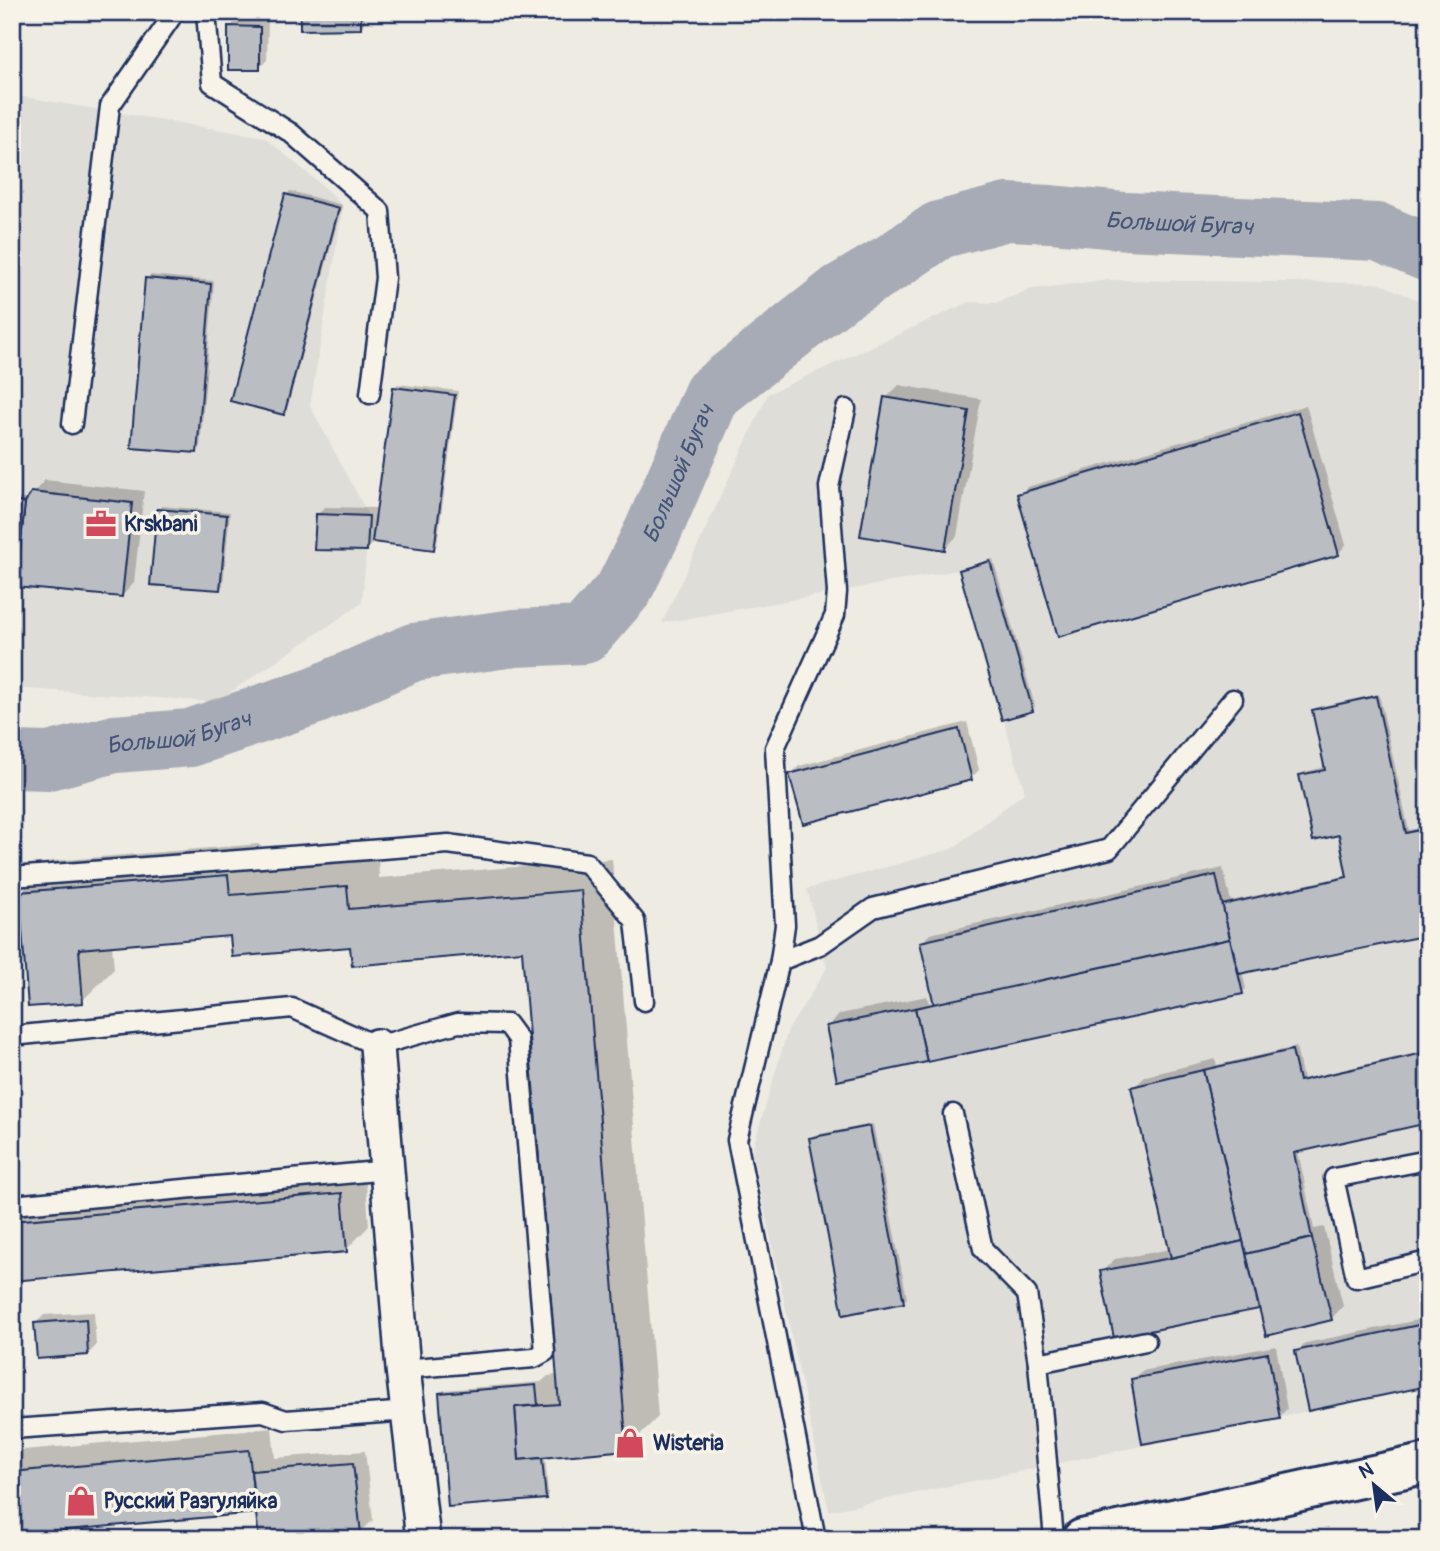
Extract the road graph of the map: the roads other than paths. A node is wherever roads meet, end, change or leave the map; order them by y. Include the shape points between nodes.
1 (175, 12) edge
2 (206, 12) edge
3 (370, 394) dead end
4 (846, 409) dead end
5 (72, 424) dead end
6 (1233, 699) dead end
7 (12, 877) edge
8 (780, 961) junction
9 (644, 1001) dead end
10 (12, 1036) edge
11 (377, 1046) junction
12 (953, 1114) dead end
13 (1428, 1160) edge
14 (388, 1170) junction
15 (12, 1205) edge
16 (1428, 1261) edge
17 (1146, 1341) dead end
18 (1038, 1363) junction
19 (403, 1369) junction
20 (409, 1411) junction
21 (12, 1429) edge
22 (1428, 1463) edge
23 (423, 1539) edge
24 (816, 1539) edge
25 (1054, 1539) edge
26 (1082, 1539) edge

1 - 5 lane via 110,106
2 - 3 lane via 212,83 291,133 380,211 385,278
4 - 8 lane via 829,487 835,615 775,748 785,925
6 - 8 lane via 1109,849 873,908 820,945
7 - 9 lane via 447,844 587,863 635,921
8 - 24 lane via 737,1140
10 - 11 lane via 292,1008
11 - 14 street
11 - 19 lane via 457,1023 507,1024 518,1039 545,1352 534,1358
12 - 18 lane via 983,1249 1027,1294
13 - 16 lane via 1334,1178 1356,1278
14 - 15 lane
14 - 19 street
17 - 18 lane
18 - 25 lane
19 - 20 street
20 - 21 lane via 286,1420 263,1412
20 - 23 street
22 - 26 main road

